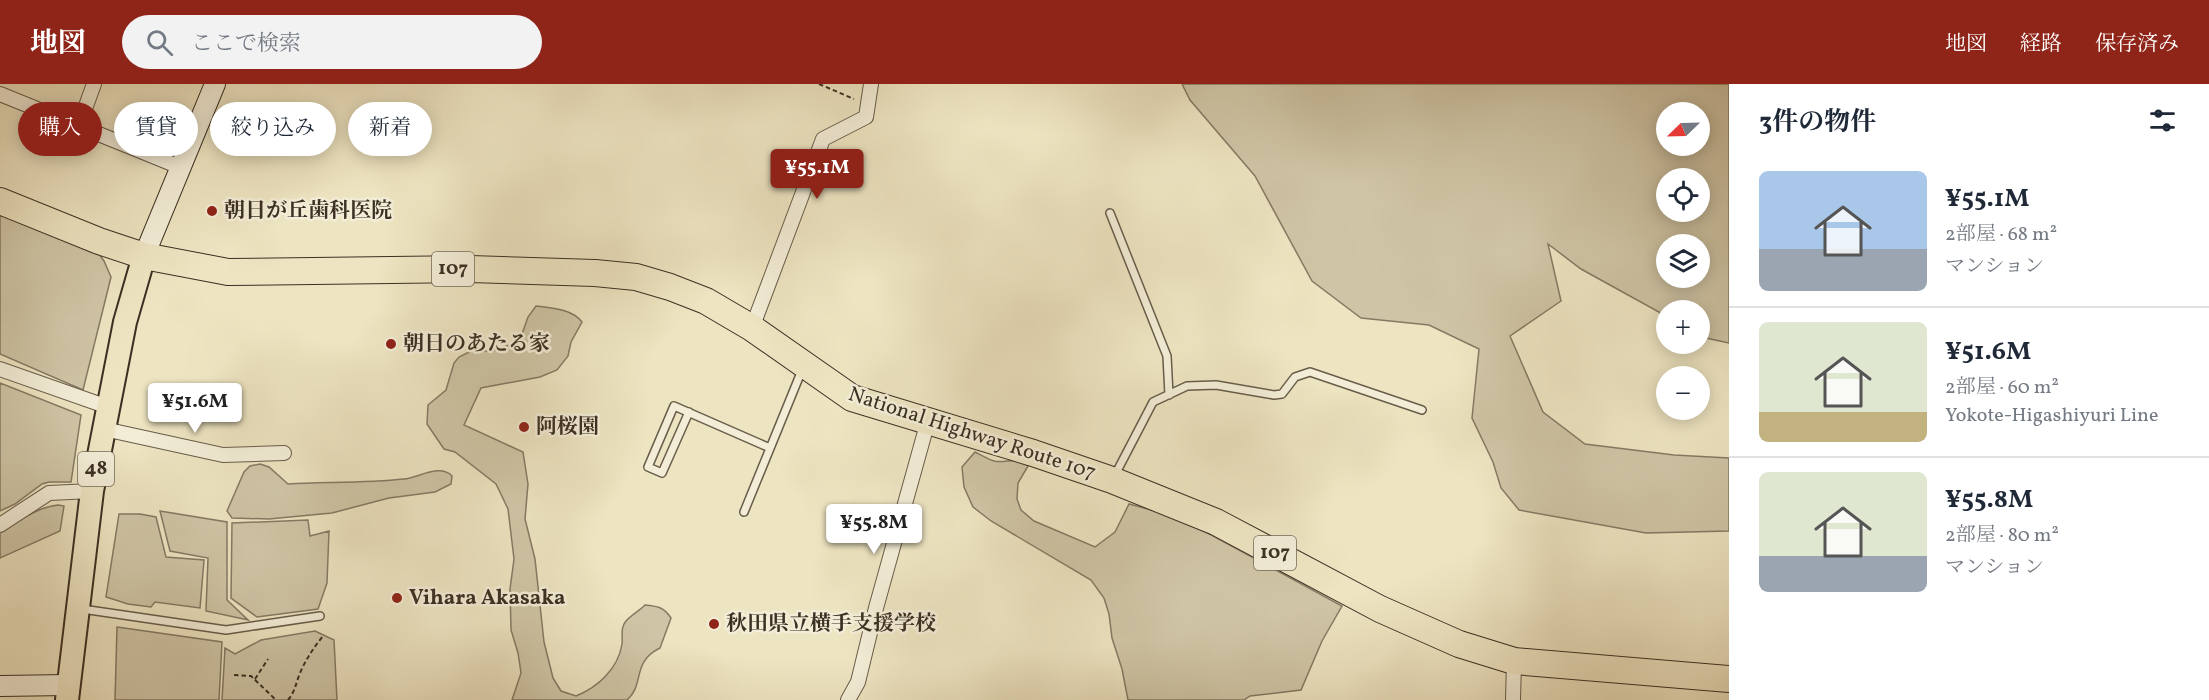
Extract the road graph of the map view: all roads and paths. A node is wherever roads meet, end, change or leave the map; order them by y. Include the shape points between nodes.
1 (94, 84) edge
2 (215, 84) edge
3 (819, 84) edge
4 (871, 84) edge
5 (0, 94) edge
6 (20, 102) edge
7 (87, 102) edge
8 (868, 104) junction
9 (102, 135) edge
10 (180, 167) junction
11 (0, 201) edge
12 (1110, 213) dead end
13 (144, 256) junction
14 (752, 328) junction
15 (805, 365) junction
16 (0, 369) edge
17 (1169, 394) junction
18 (1422, 410) dead end
19 (689, 412) junction
20 (106, 418) junction
21 (928, 421) junction
22 (770, 448) junction
23 (284, 453) dead end
24 (1112, 480) junction
25 (92, 491) junction
26 (744, 512) dead end
27 (0, 525) edge
28 (77, 608) junction
29 (320, 616) dead end
30 (324, 635) dead end
31 (268, 659) dead end
32 (1514, 661) junction
33 (234, 675) dead end
34 (255, 679) junction
35 (1729, 679) edge
36 (0, 686) edge
37 (68, 693) edge
38 (276, 700) edge
39 (288, 700) edge
40 (848, 700) edge
41 (1513, 700) edge

1 - 7 street
2 - 10 street
3 - 8 path
4 - 8 street
5 - 6 street
8 - 14 street via 866,117 823,140
9 - 10 street
10 - 13 street
11 - 13 highway, National Highway Route 107 / 107
12 - 17 lane via 1167,356
13 - 14 highway, National Highway Route 107 / 107 via 228,272 470,269 636,277 706,302
13 - 20 main road, 48 via 125,322
14 - 15 highway, National Highway Route 107 / 107
15 - 21 highway, National Highway Route 107 / 107 via 852,398
15 - 22 lane
16 - 20 street
17 - 18 lane via 1187,386 1216,385 1282,394 1295,377 1310,372
17 - 24 lane via 1153,402
19 - 19 lane via 674,406 648,467 662,473
19 - 22 lane
20 - 23 street via 223,454
20 - 25 main road, 48
21 - 24 highway, National Highway Route 107 / 107
21 - 40 street via 858,682
22 - 26 lane
24 - 32 highway, National Highway Route 107 / 107 via 1216,522 1380,609 1459,644
25 - 27 street via 49,493
25 - 28 main road, 48
28 - 29 lane via 226,630
28 - 37 main road, 48
30 - 39 path
31 - 34 path
32 - 35 highway, National Highway Route 107 / 107
32 - 41 street
33 - 34 path
34 - 38 path
36 - 37 street

